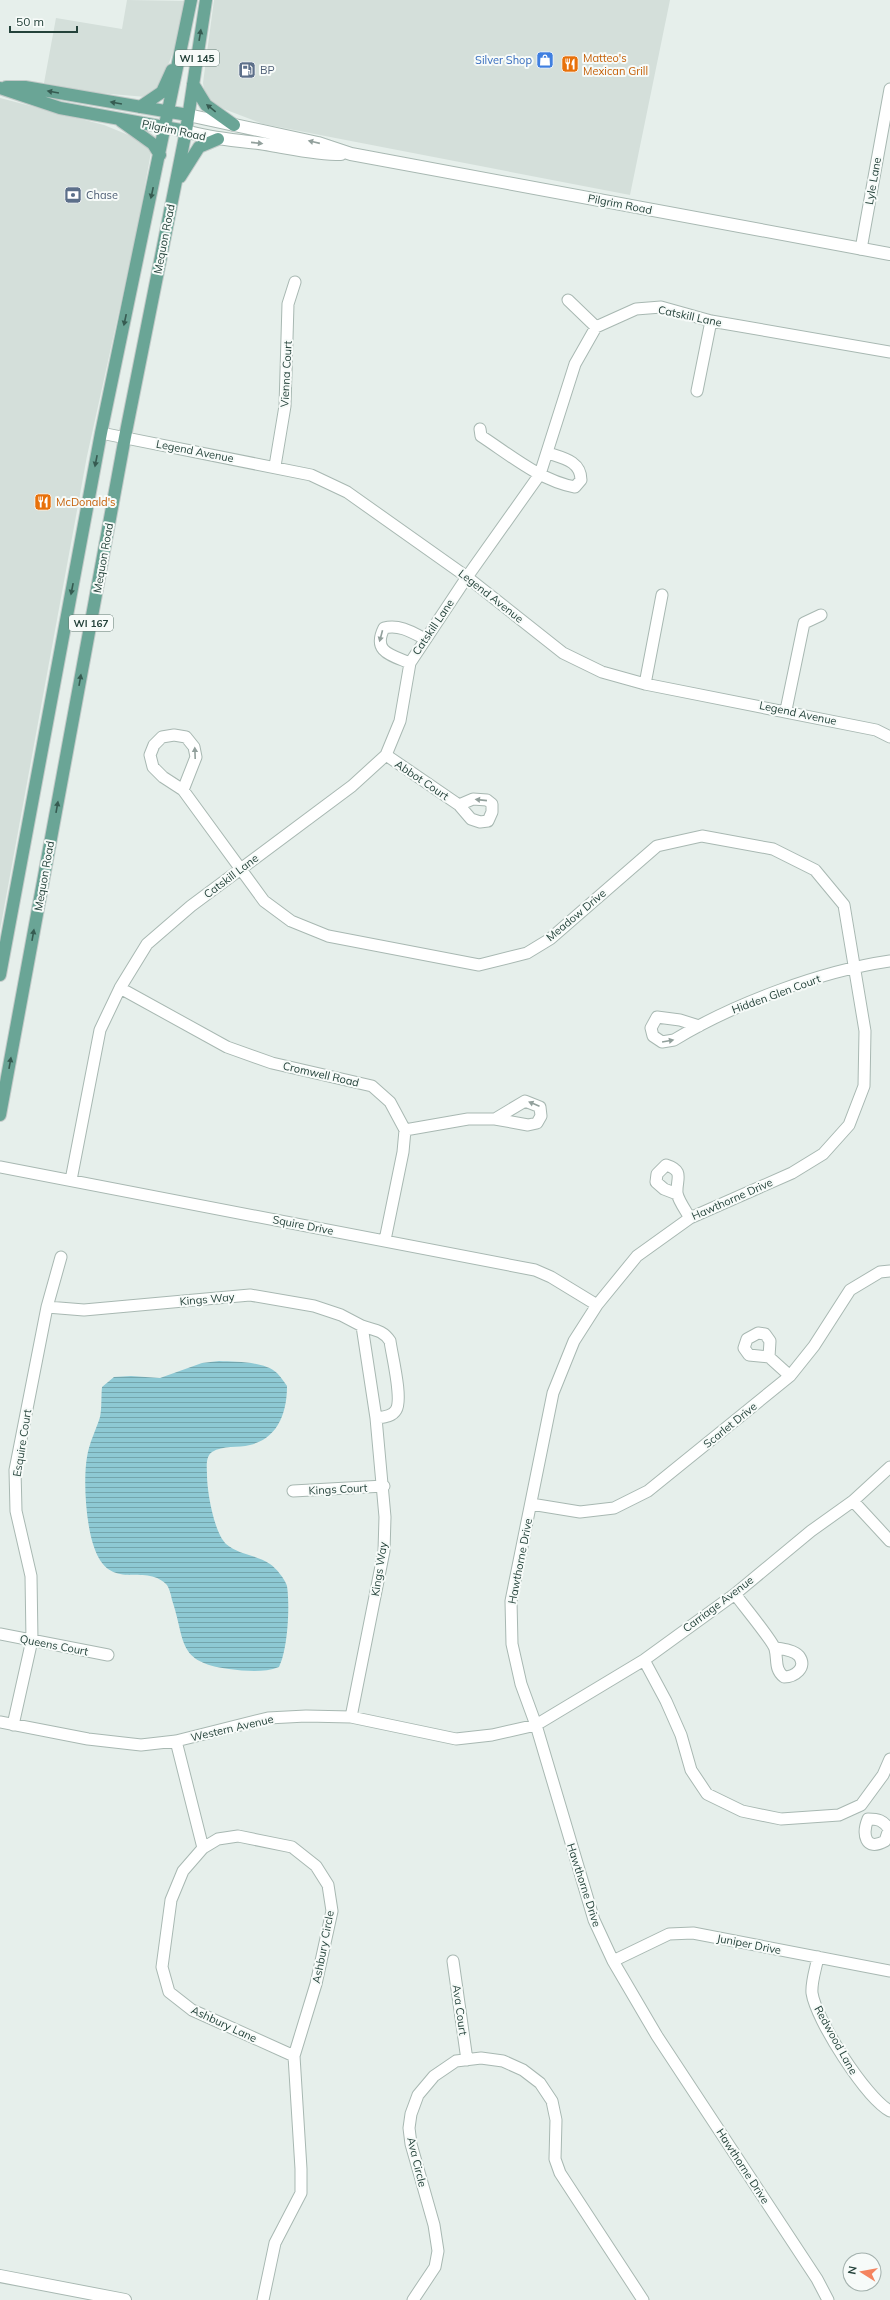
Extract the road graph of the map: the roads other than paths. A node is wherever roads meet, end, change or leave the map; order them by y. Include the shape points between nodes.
1 (191, 0) edge
2 (206, 0) edge
3 (180, 54) junction
4 (193, 84) junction
5 (0, 87) edge
6 (890, 89) edge
7 (91, 98) junction
8 (140, 107) junction
9 (169, 112) junction
10 (89, 113) junction
11 (188, 115) junction
12 (119, 119) junction
13 (234, 125) junction
14 (166, 128) junction
15 (186, 131) junction
16 (218, 139) junction
17 (351, 154) junction
18 (160, 155) junction
19 (175, 186) junction
20 (861, 248) junction
21 (890, 254) edge
22 (295, 282) dead end
23 (568, 300) dead end
24 (711, 321) junction
25 (596, 327) junction
26 (890, 352) edge
27 (697, 391) dead end
28 (480, 429) dead end
29 (101, 432) junction
30 (125, 437) junction
31 (548, 453) junction
32 (275, 466) junction
33 (540, 474) junction
34 (467, 577) junction
35 (662, 595) dead end
36 (821, 615) dead end
37 (425, 639) junction
38 (410, 663) junction
39 (645, 684) junction
40 (786, 710) junction
41 (890, 737) edge
42 (386, 755) junction
43 (183, 790) junction
44 (459, 805) dead end
45 (241, 869) junction
46 (890, 961) edge
47 (855, 966) junction
48 (0, 975) edge
49 (120, 988) junction
50 (699, 1026) dead end
51 (0, 1115) edge
52 (495, 1119) dead end
53 (405, 1130) junction
54 (0, 1167) edge
55 (71, 1180) junction
56 (677, 1194) dead end
57 (690, 1218) junction
58 (385, 1240) junction
59 (61, 1257) dead end
60 (890, 1271) edge
61 (597, 1305) junction
62 (47, 1307) junction
63 (362, 1326) junction
64 (769, 1357) dead end
65 (790, 1376) junction
66 (376, 1418) junction
67 (890, 1467) edge
68 (384, 1486) junction
69 (293, 1491) dead end
70 (853, 1501) junction
71 (531, 1504) junction
72 (890, 1541) edge
73 (734, 1594) junction
74 (0, 1634) edge
75 (32, 1640) junction
76 (775, 1648) dead end
77 (108, 1656) dead end
78 (644, 1660) junction
79 (351, 1717) junction
80 (0, 1722) edge
81 (13, 1725) junction
82 (536, 1725) junction
83 (176, 1741) junction
84 (890, 1759) edge
85 (861, 1806) junction
86 (868, 1819) dead end
87 (203, 1848) junction
88 (818, 1957) junction
89 (453, 1961) dead end
90 (613, 1961) junction
91 (890, 1971) edge
92 (294, 2056) junction
93 (467, 2060) junction
94 (890, 2111) edge
95 (0, 2276) edge
96 (125, 2300) edge
97 (264, 2300) edge
98 (413, 2300) edge
99 (643, 2300) edge
100 (828, 2300) edge

1 - 3 main road, Mequon Road / WI 145
4 -> 2 main road, Mequon Road / WI 145
3 - 8 main road, WI 145 via 162,92
3 - 9 main road, Mequon Road / WI 167
4 - 11 main road, Mequon Road / WI 145
13 -> 4 main road via 206,104
7 -> 5 main road, Pilgrim Road via 25,87
5 - 10 main road, Pilgrim Road via 60,108
6 - 20 street, Lyle Lane
8 -> 7 main road, Pilgrim Road
7 - 10 main road
8 - 9 main road, Pilgrim Road
9 - 11 main road, Pilgrim Road
9 - 14 main road, Mequon Road / WI 167
10 - 12 main road, Pilgrim Road
11 - 13 street, Pilgrim Road
11 - 15 main road, Mequon Road / WI 145
12 - 14 main road, Pilgrim Road
12 - 18 main road via 153,144
17 -> 13 street, Pilgrim Road via 318,143
14 - 15 main road, Pilgrim Road
14 - 18 main road, Mequon Road / WI 167
15 - 16 street, Pilgrim Road
15 - 19 main road, Mequon Road / WI 167
16 -> 17 street, Pilgrim Road via 321,154
16 - 19 main road via 197,150
17 - 20 street, Pilgrim Road
18 -> 29 main road, Mequon Road / WI 167
19 - 30 main road, Mequon Road / WI 167
20 - 21 street, Pilgrim Road
22 - 32 street, Vienna Court via 288,304 285,406
23 - 25 street
24 - 25 street, Catskill Lane via 661,307 636,309
24 - 26 street, Catskill Lane
24 - 27 street
25 - 31 street, Catskill Lane via 575,364
28 - 33 street via 481,436
29 - 30 street, Legend Avenue
29 -> 48 main road, Mequon Road / WI 167
30 - 32 street, Legend Avenue
51 -> 30 main road, Mequon Road / WI 167
31 - 33 street, Catskill Lane
31 - 33 street via 576,464 581,471 581,480 575,487 563,485
32 - 34 street, Legend Avenue via 311,475 347,492
33 - 34 street, Catskill Lane
34 - 37 street, Catskill Lane
34 - 39 street, Legend Avenue via 563,653 602,672
35 - 39 street
36 - 40 street via 804,624
37 - 38 street, Catskill Lane
37 -> 38 street via 393,626 384,628 380,645 386,653
38 - 42 street, Catskill Lane via 400,721
39 - 40 street, Legend Avenue
40 - 41 street, Legend Avenue via 876,730
42 - 44 street, Abbot Court
42 - 45 street, Catskill Lane via 352,786
43 -> 43 street via 196,757 194,747 186,737 162,737 150,755 153,767
43 - 45 street, Meadow Drive
45 - 47 street, Meadow Drive via 264,901 291,921 328,936 478,965 527,953 550,939 657,846 702,836 773,849 815,870 844,905
45 - 49 street, Catskill Lane via 191,906 147,944
46 - 47 street, Hidden Glen Court
47 - 50 street, Hidden Glen Court via 746,1003
47 - 57 street, Hawthorne Drive via 865,1031 864,1086 848,1125 823,1154 792,1173
49 - 53 street, Cromwell Road via 227,1047 272,1063 372,1086 390,1102
49 - 55 street, Catskill Lane via 100,1030
52 - 53 street via 468,1119
53 - 58 street
54 - 55 street, Squire Drive
55 - 58 street, Squire Drive
56 - 57 street
57 - 61 street, Hawthorne Drive via 637,1256
58 - 61 street, Squire Drive via 535,1270
59 - 62 street, Esquire Court
60 - 65 street, Scarlet Drive via 880,1272 850,1290 814,1346
61 - 71 street, Hawthorne Drive via 574,1341 553,1394
62 - 63 street, Kings Way via 84,1310 250,1295 314,1306
62 - 75 street, Esquire Court via 16,1470 16,1511 31,1576
63 - 66 street, Kings Way
63 - 66 street, Kings Way via 380,1331 390,1341 399,1399 397,1409 393,1413
64 - 65 street
65 - 71 street, Scarlet Drive via 648,1491 621,1505 580,1512
66 - 68 street, Kings Way
67 - 70 street, Carriage Avenue
68 - 69 street, Kings Court
68 - 79 street, Kings Way via 384,1551
70 - 72 street
70 - 73 street, Carriage Avenue via 811,1531
71 - 82 street, Hawthorne Drive via 511,1601 512,1644 521,1684
73 - 76 street
73 - 78 street, Carriage Avenue
74 - 75 street, Queens Court
75 - 77 street, Queens Court
75 - 81 street, Esquire Court
78 - 82 street, Carriage Avenue
78 - 85 street via 682,1735 691,1770 707,1794 742,1811 781,1819 839,1815
79 - 82 street, Western Avenue via 456,1739 492,1735
79 - 83 street, Western Avenue via 268,1718
80 - 81 street, Western Avenue
81 - 83 street, Western Avenue via 88,1739 141,1745
82 - 90 street, Hawthorne Drive via 594,1920
83 - 87 street
84 - 85 street via 883,1776
85 - 86 street
87 - 92 street, Ashbury Lane via 183,1872 171,1900 162,1967 169,1992 192,2010
87 - 92 street, Ashbury Circle via 218,1839 238,1836 292,1847 316,1866 328,1885 332,1911 316,1984
88 - 90 street, Juniper Drive via 693,1933 669,1934
88 - 91 street, Juniper Drive
88 - 94 street, Redwood Lane via 812,1992 817,2012 862,2085 876,2101
89 - 93 street, Ava Court
90 - 100 street, Hawthorne Drive via 657,2036 818,2279
92 - 97 street via 302,2168 301,2193 275,2243
93 - 98 street, Ava Circle via 456,2061 434,2076 418,2095 411,2114 411,2144 434,2225 438,2251 435,2267
93 - 99 street, Ava Circle via 481,2058 503,2061 523,2070 540,2083 554,2107 555,2158 560,2173
95 - 96 street

